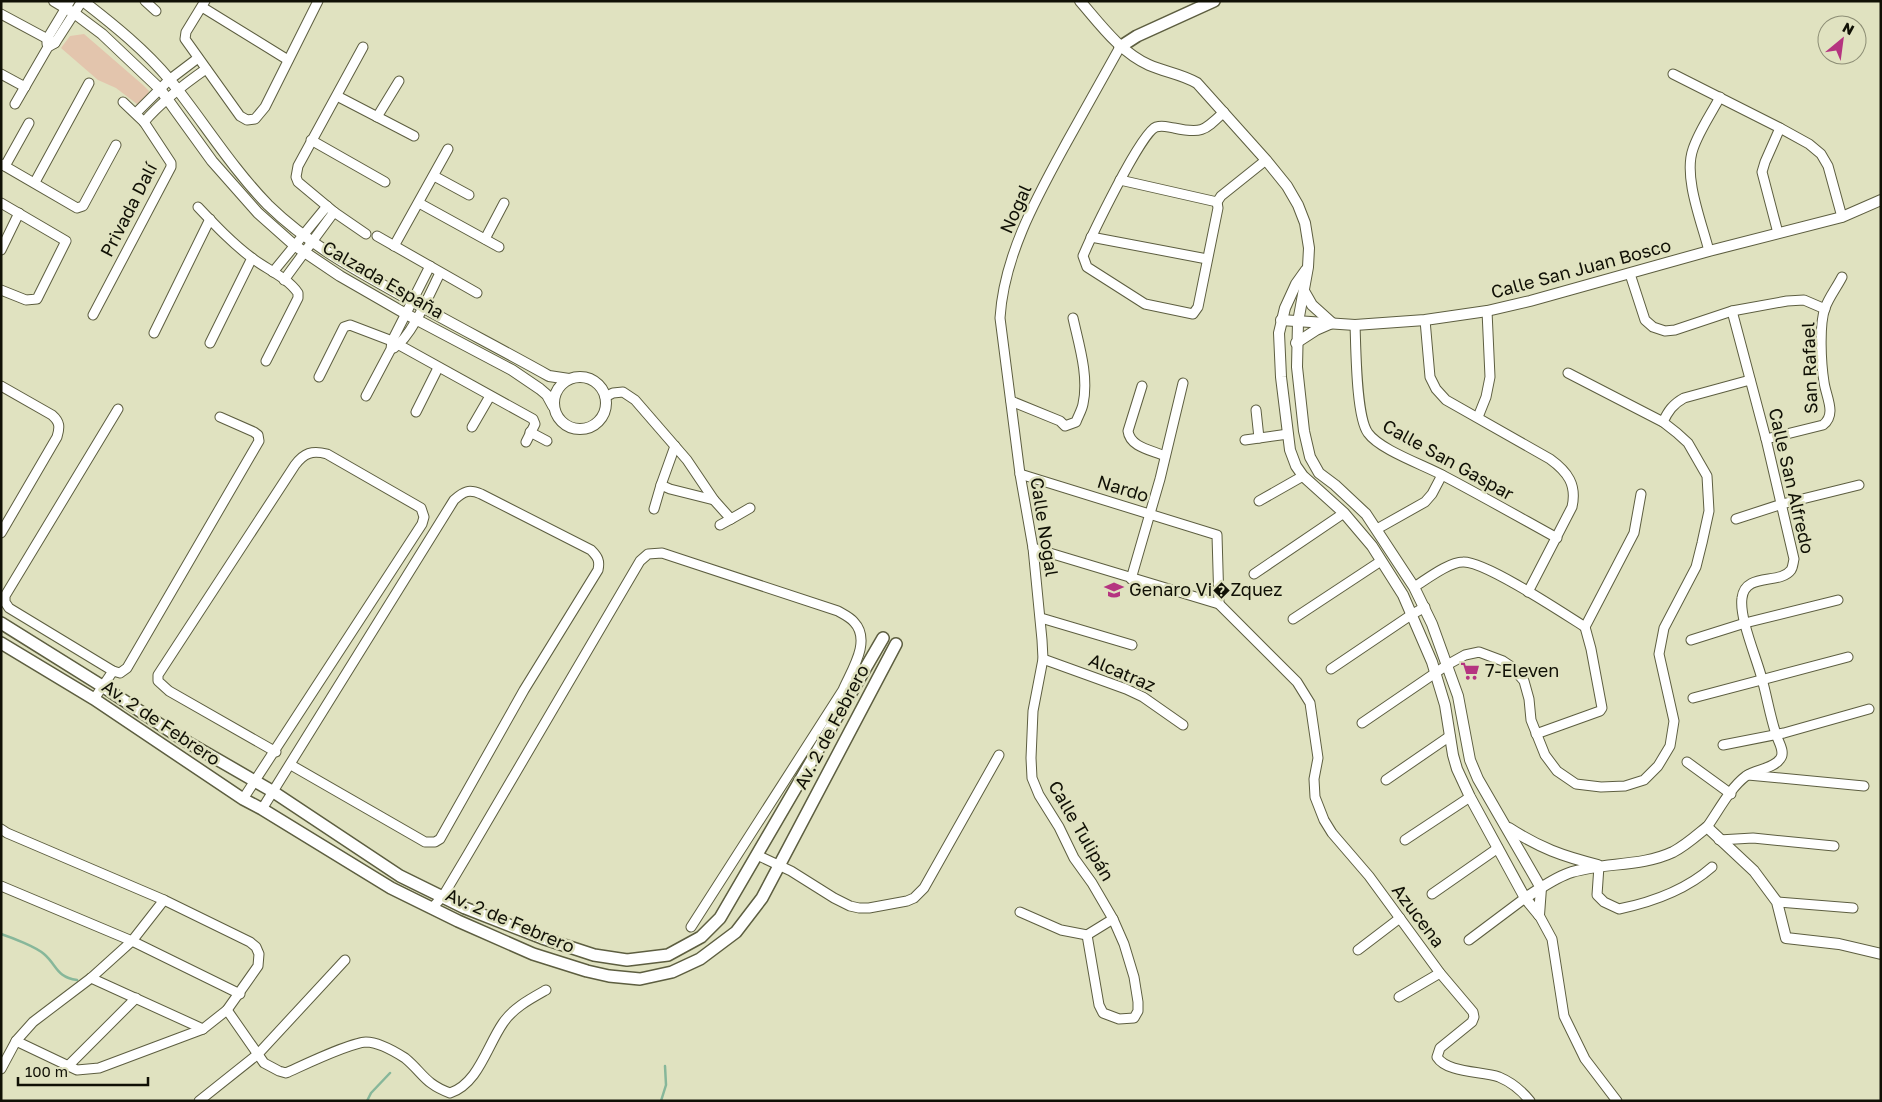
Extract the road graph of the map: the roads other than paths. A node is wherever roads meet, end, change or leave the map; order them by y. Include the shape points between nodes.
1 (54, 1) edge
2 (83, 1) edge
3 (145, 1) edge
4 (1080, 1) edge
5 (1214, 1) edge
6 (316, 2) edge
7 (204, 4) edge
8 (70, 7) edge
9 (156, 11) dead end
10 (1, 14) edge
11 (50, 43) junction
12 (1120, 46) junction
13 (363, 47) dead end
14 (198, 58) junction
15 (288, 60) junction
16 (206, 69) junction
17 (1, 74) edge
18 (1673, 74) dead end
19 (169, 80) junction
20 (399, 81) dead end
21 (90, 82) dead end
22 (25, 87) junction
23 (176, 89) junction
24 (160, 90) junction
25 (336, 96) junction
26 (1720, 97) junction
27 (167, 98) junction
28 (123, 102) dead end
29 (15, 104) dead end
30 (1224, 112) junction
31 (136, 113) junction
32 (377, 117) junction
33 (144, 122) junction
34 (29, 123) dead end
35 (1780, 128) junction
36 (414, 136) dead end
37 (311, 140) junction
38 (116, 145) dead end
39 (448, 149) dead end
40 (223, 152) junction
41 (1266, 160) junction
42 (212, 161) junction
43 (3, 165) edge
44 (434, 176) junction
45 (1120, 180) junction
46 (35, 182) junction
47 (386, 182) dead end
48 (469, 195) dead end
49 (1881, 200) edge
50 (1217, 202) junction
51 (1, 203) edge
52 (419, 203) junction
53 (504, 203) dead end
54 (198, 207) dead end
55 (330, 209) junction
56 (19, 213) junction
57 (1842, 217) junction
58 (210, 219) junction
59 (1778, 233) junction
60 (366, 234) dead end
61 (302, 235) junction
62 (377, 236) dead end
63 (1092, 237) junction
64 (485, 239) junction
65 (313, 243) junction
66 (2, 244) edge
67 (294, 246) junction
68 (394, 246) junction
69 (499, 247) dead end
70 (1709, 251) junction
71 (305, 254) junction
72 (252, 258) junction
73 (1207, 259) junction
74 (430, 266) junction
75 (273, 272) junction
76 (440, 273) junction
77 (1630, 274) junction
78 (1842, 277) dead end
79 (284, 280) junction
80 (1300, 287) junction
81 (1, 290) edge
82 (477, 293) dead end
83 (413, 302) junction
84 (422, 307) junction
85 (1825, 308) junction
86 (1487, 311) junction
87 (1732, 311) junction
88 (93, 314) dead end
89 (406, 314) junction
90 (1073, 318) dead end
91 (416, 319) junction
92 (1281, 320) junction
93 (1425, 320) junction
94 (1298, 322) junction
95 (1332, 323) junction
96 (1355, 325) junction
97 (154, 333) dead end
98 (210, 343) dead end
99 (1296, 343) junction
100 (394, 345) junction
101 (518, 358) junction
102 (266, 361) dead end
103 (438, 368) junction
104 (512, 370) junction
105 (1568, 373) dead end
106 (319, 377) dead end
107 (569, 379) junction
108 (1750, 380) junction
109 (1183, 382) dead end
110 (1, 386) edge
111 (1142, 386) dead end
112 (366, 396) dead end
113 (490, 396) junction
114 (605, 397) junction
115 (1012, 401) junction
116 (553, 406) junction
117 (118, 408) dead end
118 (1256, 410) dead end
119 (416, 412) dead end
120 (220, 416) dead end
121 (1478, 417) junction
122 (1663, 422) junction
123 (472, 427) dead end
124 (530, 432) junction
125 (1288, 434) junction
126 (1259, 438) junction
127 (1766, 439) junction
128 (1245, 440) dead end
129 (547, 441) dead end
130 (526, 442) dead end
131 (675, 446) junction
132 (1165, 456) junction
133 (1020, 474) junction
134 (1442, 475) junction
135 (1303, 476) junction
136 (661, 485) junction
137 (1335, 485) junction
138 (1859, 486) dead end
139 (1641, 494) dead end
140 (1325, 496) junction
141 (714, 500) junction
142 (1259, 501) dead end
143 (1782, 504) junction
144 (750, 508) dead end
145 (654, 509) dead end
146 (1344, 513) junction
147 (1150, 514) junction
148 (731, 519) junction
149 (1736, 519) dead end
150 (720, 524) dead end
151 (1377, 529) junction
152 (1, 533) edge
153 (1557, 538) junction
154 (1033, 548) junction
155 (1381, 560) junction
156 (1254, 574) dead end
157 (1131, 579) junction
158 (1414, 587) junction
159 (1528, 592) junction
160 (1838, 600) dead end
161 (1219, 604) junction
162 (1425, 608) junction
163 (1411, 615) junction
164 (1040, 618) junction
165 (1292, 618) dead end
166 (1, 623) edge
167 (1745, 623) junction
168 (1585, 627) junction
169 (883, 638) joint
170 (1690, 640) dead end
171 (1, 643) edge
172 (896, 644) joint
173 (1132, 645) dead end
174 (1848, 657) dead end
175 (1043, 659) junction
176 (1446, 666) junction
177 (1331, 669) dead end
178 (113, 671) junction
179 (1435, 673) junction
180 (1762, 680) junction
181 (102, 686) junction
182 (1693, 698) dead end
183 (94, 699) junction
184 (1869, 709) dead end
185 (1362, 723) dead end
186 (1183, 725) dead end
187 (1536, 734) junction
188 (1776, 735) junction
189 (1450, 736) junction
190 (1723, 746) dead end
191 (276, 752) junction
192 (999, 755) dead end
193 (1687, 762) dead end
194 (291, 765) junction
195 (1748, 775) junction
196 (1386, 780) dead end
197 (255, 782) junction
198 (1864, 786) dead end
199 (272, 791) junction
200 (1730, 794) junction
201 (1470, 797) junction
202 (243, 799) junction
203 (262, 809) junction
204 (1506, 826) junction
205 (1706, 827) junction
206 (1, 829) edge
207 (1405, 840) dead end
208 (1719, 840) junction
209 (1834, 846) dead end
210 (1498, 848) junction
211 (757, 855) junction
212 (779, 865) junction
213 (1599, 866) junction
214 (1712, 867) dead end
215 (1, 886) edge
216 (1541, 888) junction
217 (1432, 894) dead end
218 (443, 896) junction
219 (1525, 898) junction
220 (164, 900) junction
221 (1777, 902) junction
222 (433, 907) junction
223 (1853, 908) dead end
224 (1020, 912) dead end
225 (1540, 915) junction
226 (1400, 918) junction
227 (1113, 920) junction
228 (691, 927) dead end
229 (1087, 935) junction
230 (1469, 940) dead end
231 (132, 941) junction
232 (1358, 950) dead end
233 (1881, 954) edge
234 (345, 960) dead end
235 (1440, 973) junction
236 (90, 978) junction
237 (546, 990) dead end
238 (240, 994) junction
239 (1399, 997) dead end
240 (136, 998) junction
241 (227, 1010) junction
242 (202, 1029) junction
243 (16, 1041) junction
244 (258, 1054) junction
245 (68, 1066) junction
246 (1, 1069) edge
247 (199, 1101) edge
248 (1530, 1101) edge
249 (1617, 1101) edge

1 - 8 street, Calzada España
2 - 8 street
2 - 19 street, Calzada España via 122,33
3 - 9 street
4 - 12 street
5 - 12 main road
6 - 15 street
7 - 14 street via 185,34
7 - 15 street
8 - 11 street
8 - 24 street, Calzada España
10 - 11 street
11 - 22 street
12 - 30 street via 1149,65 1190,78
12 - 115 street, Nogal via 1028,216 1012,258 1000,318
13 - 25 street
14 - 16 street
14 - 19 street
15 - 16 street via 256,119 246,120 240,116
16 - 23 street
17 - 22 street
18 - 26 street
19 - 23 street, Calzada España
19 - 24 street
20 - 32 street
21 - 46 street
22 - 29 street
23 - 27 street
23 - 40 street, Calzada España
24 - 27 street, Calzada España
24 - 31 street
25 - 32 street
25 - 37 street
26 - 35 street
26 - 70 street via 1689,162 1691,184
27 - 33 street
27 - 42 street, Calzada España
28 - 31 street, Privada Dalí
30 - 41 street
30 - 45 street via 1201,131 1163,126 1153,128
31 - 33 street, Privada Dalí
32 - 36 street
33 - 88 street, Privada Dalí via 171,167
34 - 43 street
35 - 57 street via 1821,154 1828,166
35 - 59 street via 1762,172
37 - 47 street
37 - 55 street via 298,166 296,178
38 - 46 street via 83,206 77,208
39 - 44 street
40 - 42 street
40 - 61 street, Calzada España via 268,204
41 - 50 street
41 - 80 street via 1288,186 1305,223 1308,267
42 - 67 street, Calzada España via 258,213
43 - 46 street
44 - 48 street
44 - 52 street
45 - 50 street
45 - 63 street
49 - 57 street, Calle San Juan Bosco
50 - 73 street
51 - 56 street
52 - 64 street
52 - 68 street
53 - 64 street
54 - 58 street
55 - 60 street
55 - 61 street
55 - 65 street
56 - 66 street
56 - 81 street via 65,239 66,243 37,299 26,300
57 - 59 street, Calle San Juan Bosco
58 - 72 street
58 - 97 street
59 - 70 street, Calle San Juan Bosco
61 - 65 street, Calzada España
61 - 67 street
62 - 68 street
63 - 73 street
63 - 73 street via 1082,256 1087,267 1145,304 1187,314 1193,314 1198,307
64 - 69 street
65 - 71 street
65 - 83 street, Calzada España
67 - 71 street, Calzada España
67 - 75 street
68 - 74 street
70 - 77 street, Calle San Juan Bosco
71 - 79 street
71 - 89 street, Calzada España
72 - 75 street
72 - 98 street
74 - 76 street
74 - 83 street
75 - 79 street
76 - 82 street
76 - 84 street
77 - 86 street, Calle San Juan Bosco
77 - 87 street via 1645,320 1659,329 1675,330
78 - 85 street
79 - 102 street via 295,289 298,298
80 - 92 street
80 - 94 street
80 - 95 street via 1312,305
83 - 84 street, Calzada España
83 - 89 street
84 - 91 street
84 - 101 street, Calzada España
85 - 87 street via 1804,300
85 - 127 street, San Rafael via 1822,361 1831,415 1822,425
86 - 93 street, Calle San Juan Bosco
86 - 121 street via 1490,377
87 - 108 street, Calle San Alfredo
89 - 91 street, Calzada España
89 - 100 street
90 - 115 street via 1083,362 1084,385 1083,404 1076,422 1065,426
91 - 100 street
91 - 104 street, Calzada España
92 - 94 street, Calle San Juan Bosco
92 - 125 street via 1279,353
93 - 96 street, Calle San Juan Bosco
93 - 121 street via 1430,376 1436,389 1446,400
94 - 95 street, Calle San Juan Bosco
94 - 99 street
95 - 96 street, Calle San Juan Bosco
95 - 99 street
96 - 134 street, Calle San Gaspar via 1362,422 1368,434 1386,448
99 - 137 street via 1307,448 1319,473
100 - 103 street
100 - 106 street via 346,326
100 - 112 street
101 - 104 street
101 - 107 street, Calzada España via 548,376
103 - 113 street
103 - 119 street
104 - 116 street, Calzada España via 547,395
105 - 122 street
107 - 114 street via 578,376 592,380 600,386
107 - 116 street via 558,388
108 - 122 street via 1684,398 1668,411
108 - 127 street, Calle San Alfredo
109 - 132 street
110 - 152 street via 52,414 60,428
111 - 132 street via 1129,437 1134,443
113 - 123 street
113 - 124 street via 535,420
114 - 116 street via 601,418 585,428 566,425
114 - 131 street via 619,392 629,395
115 - 133 street, Calle Nogal
117 - 178 street via 5,596 9,608
118 - 126 street
120 - 178 street via 254,432 259,441 127,668 120,673
121 - 153 street via 1550,460 1570,481 1575,495
122 - 187 street via 1688,443 1707,476 1709,511 1696,567 1664,628 1659,654 1674,721 1670,746 1658,766 1644,780 1625,786 1601,787 1576,784 1557,770 1545,755
124 - 129 street
124 - 130 street
125 - 126 street
125 - 135 street via 1290,450
126 - 128 street
127 - 143 street, Calle San Alfredo
131 - 136 street
131 - 141 street
132 - 147 street
133 - 147 street, Nardo
133 - 154 street, Calle Nogal
134 - 151 street via 1425,502
134 - 153 street, Calle San Gaspar
135 - 140 street
135 - 142 street
136 - 141 street
136 - 145 street
137 - 140 street
137 - 151 street
138 - 143 street
139 - 168 street via 1634,533
140 - 146 street
141 - 148 street
143 - 149 street
143 - 167 street, Calle San Alfredo via 1794,559 1792,569 1786,574 1752,582 1745,589 1742,598
144 - 148 street
146 - 155 street
146 - 156 street
147 - 157 street
147 - 161 street, Nardo via 1217,535
148 - 150 street
151 - 158 street
153 - 159 street
154 - 157 street
154 - 164 street, Calle Nogal
155 - 163 street via 1403,595
155 - 165 street
157 - 161 street
158 - 159 street via 1451,565 1471,562
158 - 162 street
159 - 168 street
160 - 167 street
161 - 226 street, Azucena via 1297,682 1310,703 1318,758 1314,797 1332,833
162 - 163 street
162 - 176 street
163 - 177 street
163 - 179 street
164 - 173 street
164 - 175 street, Calle Nogal
166 - 181 main road, Av. 2 de Febrero
167 - 170 street
167 - 180 street, Calle San Alfredo
168 - 187 street via 1602,708
169 - 172 street via 890,638
169 - 211 main road, Av. 2 de Febrero
171 - 183 main road, Av. 2 de Febrero
172 - 212 main road, Av. 2 de Febrero
174 - 180 street
175 - 186 street, Alcatraz via 1143,697
175 - 227 street, Calle Tulipán via 1033,711 1032,778 1074,858
176 - 179 street
176 - 187 street via 1465,655 1479,652 1492,655 1512,667 1524,682
176 - 204 street via 1458,696 1470,760
178 - 181 street
179 - 185 street
179 - 189 street
180 - 182 street
180 - 188 street, Calle San Alfredo
181 - 183 street
181 - 197 main road, Av. 2 de Febrero
183 - 202 main road, Av. 2 de Febrero
184 - 188 street
188 - 190 street
188 - 195 street, Calle San Alfredo via 1782,750 1780,759
189 - 196 street
189 - 201 street via 1455,762
191 - 191 street via 424,517 421,508 327,454 313,451 304,454 294,465 158,675 158,681 169,691
191 - 197 street
192 - 212 street via 924,888 914,898 869,908 850,906
193 - 200 street
194 - 194 street via 454,500 465,491 482,494 597,556 600,562 598,570 529,682 440,839 425,842
194 - 199 street
195 - 198 street
195 - 200 street, Calle San Alfredo
197 - 199 main road, Av. 2 de Febrero
197 - 202 street
199 - 203 street
199 - 218 main road, Av. 2 de Febrero via 400,876
200 - 205 street, Calle San Alfredo
201 - 207 street
201 - 210 street
202 - 203 main road, Av. 2 de Febrero
203 - 222 main road, Av. 2 de Febrero via 391,888
204 - 213 street via 1551,852
204 - 216 street
205 - 208 street
205 - 213 street via 1690,841 1661,857 1631,864
206 - 220 street
208 - 209 street via 1753,838
208 - 221 street via 1754,871
210 - 217 street
210 - 219 street
211 - 212 street
211 - 218 main road, Av. 2 de Febrero via 720,918 701,937 668,955 627,960 594,955 465,908
212 - 222 main road, Av. 2 de Febrero via 762,898 736,932 700,959 672,972 640,979 586,971 533,954
213 - 214 street via 1597,895 1619,909 1669,894
213 - 216 street via 1570,872
215 - 231 street
216 - 219 street
216 - 225 street
218 - 222 street
218 - 228 street via 640,561 648,554 662,553 838,610 855,622 862,637 861,648 843,690
219 - 225 street
219 - 230 street
220 - 231 street
220 - 238 street via 256,947 258,966
221 - 223 street
221 - 233 street via 1786,938 1839,944
224 - 229 street via 1061,930
225 - 249 street via 1552,939 1564,1016 1585,1059
226 - 232 street
226 - 235 street, Azucena
227 - 229 street
227 - 229 street, Calle Tulipán via 1129,957 1136,986 1138,1012 1134,1018 1126,1020 1103,1013
231 - 236 street
231 - 238 street
234 - 244 street
235 - 239 street
235 - 248 street, Azucena via 1474,1017 1440,1048 1437,1057 1440,1062 1500,1078 1516,1087
236 - 240 street
236 - 243 street via 33,1022
237 - 244 street via 521,1005 503,1022 470,1080 460,1090 450,1093 427,1081 405,1059 377,1044 353,1045 286,1073 270,1068
238 - 241 street
240 - 242 street
240 - 245 street
241 - 242 street
241 - 244 street
242 - 245 street via 99,1068 77,1070
243 - 245 street
243 - 246 street
244 - 247 street

